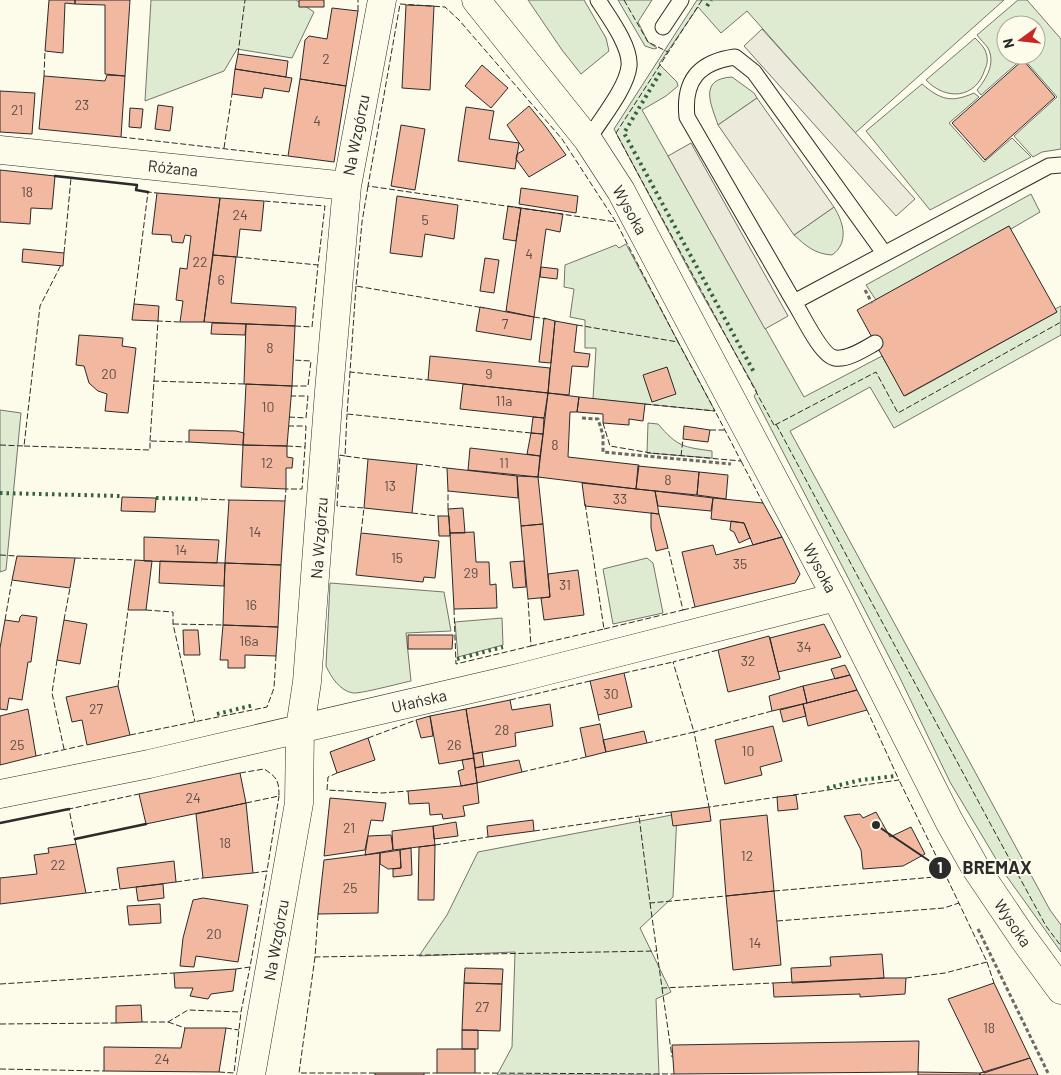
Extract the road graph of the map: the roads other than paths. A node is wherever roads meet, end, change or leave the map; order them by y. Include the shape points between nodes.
1 (382, 0) edge
2 (476, 0) edge
3 (598, 0) edge
4 (681, 0) edge
5 (663, 27) dead end
6 (588, 140) junction
7 (0, 150) edge
8 (1061, 165) edge
9 (346, 186) junction
10 (884, 254) junction
11 (794, 302) junction
12 (875, 344) dead end
13 (836, 597) junction
14 (300, 728) junction
15 (0, 794) edge
16 (1061, 990) edge
17 (251, 1075) edge

1 - 9 street, Na Wzgórzu
2 - 6 street, Wysoka
3 - 6 lane via 620,35 630,65 625,82
4 - 5 lane
6 - 13 street, Wysoka via 639,223
7 - 9 street, Różana
8 - 10 lane via 1049,166
9 - 14 street, Na Wzgórzu via 307,682
10 - 11 lane
10 - 11 lane via 754,72 735,57 704,66 691,82 685,100 687,117
11 - 12 lane via 828,355 843,358
13 - 14 street, Ułańska via 574,664
13 - 16 street, Wysoka via 975,867
14 - 15 street, Ułańska via 149,764
14 - 17 street, Na Wzgórzu via 299,803

